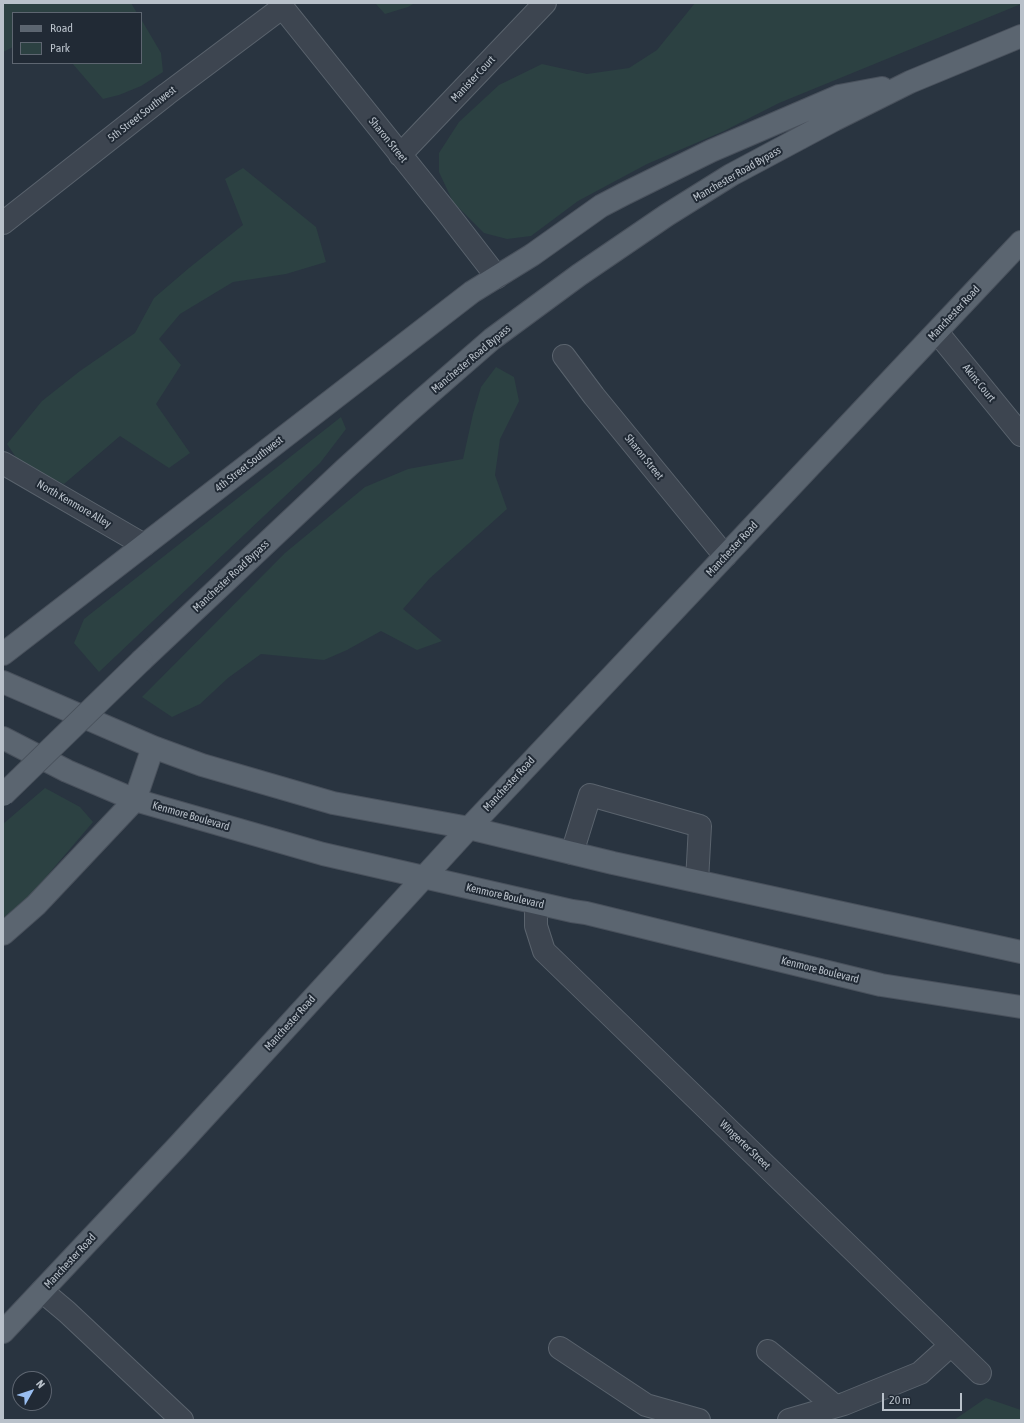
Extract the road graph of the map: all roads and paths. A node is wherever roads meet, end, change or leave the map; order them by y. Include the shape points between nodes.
1 (545, 3) edge
2 (281, 5) edge
3 (1021, 36) edge
4 (910, 82) junction
5 (400, 155) junction
6 (3, 223) edge
7 (1021, 242) edge
8 (497, 277) junction
9 (937, 332) junction
10 (564, 356) dead end
11 (1021, 435) edge
12 (3, 463) edge
13 (144, 545) junction
14 (725, 556) junction
15 (3, 654) edge
16 (3, 682) edge
17 (3, 738) edge
18 (153, 747) junction
19 (3, 795) edge
20 (135, 800) junction
21 (469, 828) junction
22 (572, 853) junction
23 (423, 877) junction
24 (697, 881) junction
25 (536, 903) junction
26 (3, 934) edge
27 (1021, 952) edge
28 (1021, 1007) edge
29 (42, 1291) junction
30 (3, 1332) edge
31 (951, 1345) junction
32 (560, 1348) dead end
33 (768, 1350) dead end
34 (980, 1372) dead end
35 (835, 1406) junction
36 (182, 1420) edge
37 (699, 1420) edge
38 (789, 1420) edge

1 - 5 street, Manister Court
2 - 5 street, Sharon Street
2 - 6 street, 5th Street Southwest
3 - 4 main road, Manchester Road Bypass
4 - 8 main road, 4th Street Southwest via 839,96 711,151 601,206
4 - 19 main road, Manchester Road Bypass, bridge via 731,175 586,270 492,339 345,469
5 - 8 street, Sharon Street
7 - 9 main road, Manchester Road
8 - 13 main road, 4th Street Southwest via 472,292
9 - 11 street, Akins Court
9 - 14 main road, Manchester Road
10 - 14 street, Sharon Street
12 - 13 street, North Kenmore Alley
13 - 15 main road, 4th Street Southwest
14 - 21 main road, Manchester Road
16 - 18 main road
17 - 20 main road, Kenmore Boulevard
18 - 20 main road
18 - 21 main road via 202,765 333,802
20 - 23 main road, Kenmore Boulevard via 323,854
20 - 26 main road via 36,905
21 - 22 main road
21 - 23 main road, Manchester Road
22 - 24 main road
22 - 24 street via 590,795 700,826
23 - 25 main road, Kenmore Boulevard
23 - 29 main road, Manchester Road
24 - 27 main road
25 - 28 main road, Kenmore Boulevard via 881,985
25 - 31 street, Wingerter Street via 536,926 544,951
29 - 30 main road, Manchester Road
29 - 36 street
31 - 34 street, Wingerter Street
31 - 35 street via 920,1373
32 - 37 street via 646,1405
33 - 35 street
35 - 38 street

